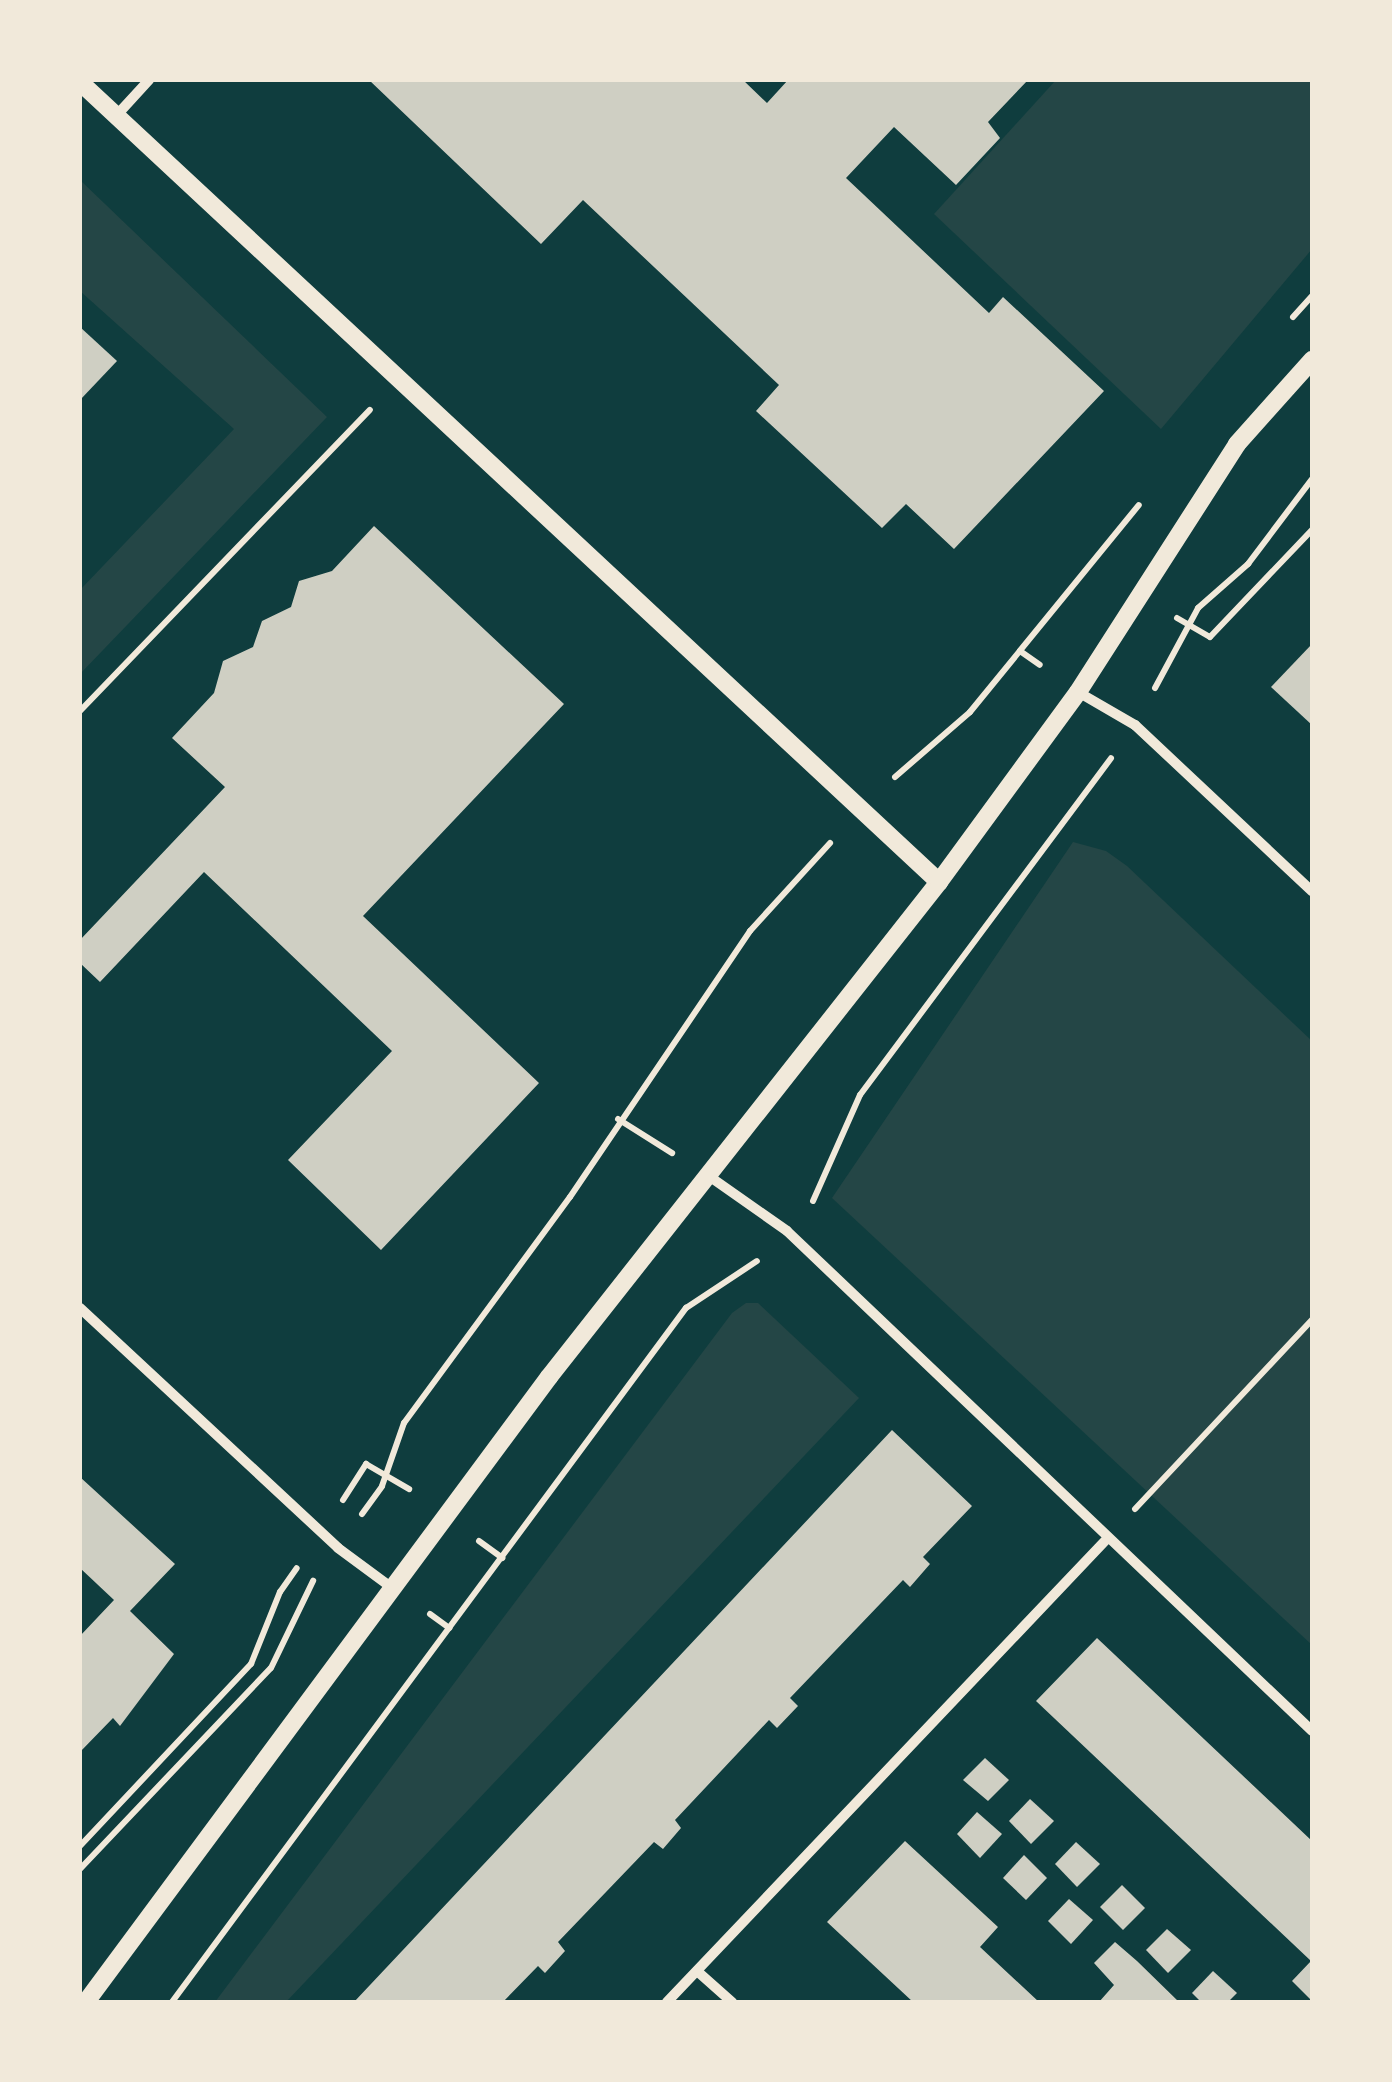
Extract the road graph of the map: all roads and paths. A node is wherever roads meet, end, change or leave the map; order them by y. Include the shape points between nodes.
1 (149, 80) edge
2 (80, 82) edge
3 (116, 116) junction
4 (1312, 296) edge
5 (1279, 334) dead end
6 (1312, 360) edge
7 (399, 380) junction
8 (1142, 502) dead end
9 (1312, 530) edge
10 (1092, 562) junction
11 (1142, 595) junction
12 (1078, 692) junction
13 (80, 711) edge
14 (862, 810) junction
15 (939, 882) junction
16 (1312, 891) edge
17 (618, 1119) junction
18 (706, 1174) junction
19 (80, 1308) edge
20 (1312, 1320) edge
21 (387, 1475) junction
22 (445, 1516) junction
23 (322, 1533) junction
24 (1106, 1541) junction
25 (338, 1548) junction
26 (502, 1558) dead end
27 (392, 1588) junction
28 (1312, 1731) edge
29 (80, 1846) edge
30 (80, 1869) edge
31 (697, 1971) junction
32 (86, 2002) edge
33 (668, 2002) edge
34 (732, 2002) edge

1 - 3 street
2 - 3 street
3 - 7 street
4 - 5 path
6 - 11 street via 1237,444
7 - 13 path
7 - 14 street
8 - 10 path
9 - 11 path via 1210,637
10 - 11 path
10 - 14 path via 970,712 936,736
11 - 12 street
12 - 15 street
12 - 16 street via 1135,725
14 - 15 street
14 - 17 path via 750,931
15 - 18 street
17 - 18 path
17 - 21 path via 570,1196 404,1423
18 - 22 street
18 - 24 street via 787,1231
19 - 23 street
20 - 24 path
21 - 22 path
21 - 23 path via 366,1464
21 - 25 path
22 - 26 path
22 - 27 street
23 - 25 street
23 - 29 path via 280,1592 250,1664
24 - 28 street
24 - 31 street
25 - 27 street
25 - 30 path via 310,1584 271,1668
27 - 32 street
31 - 33 street
31 - 34 street

